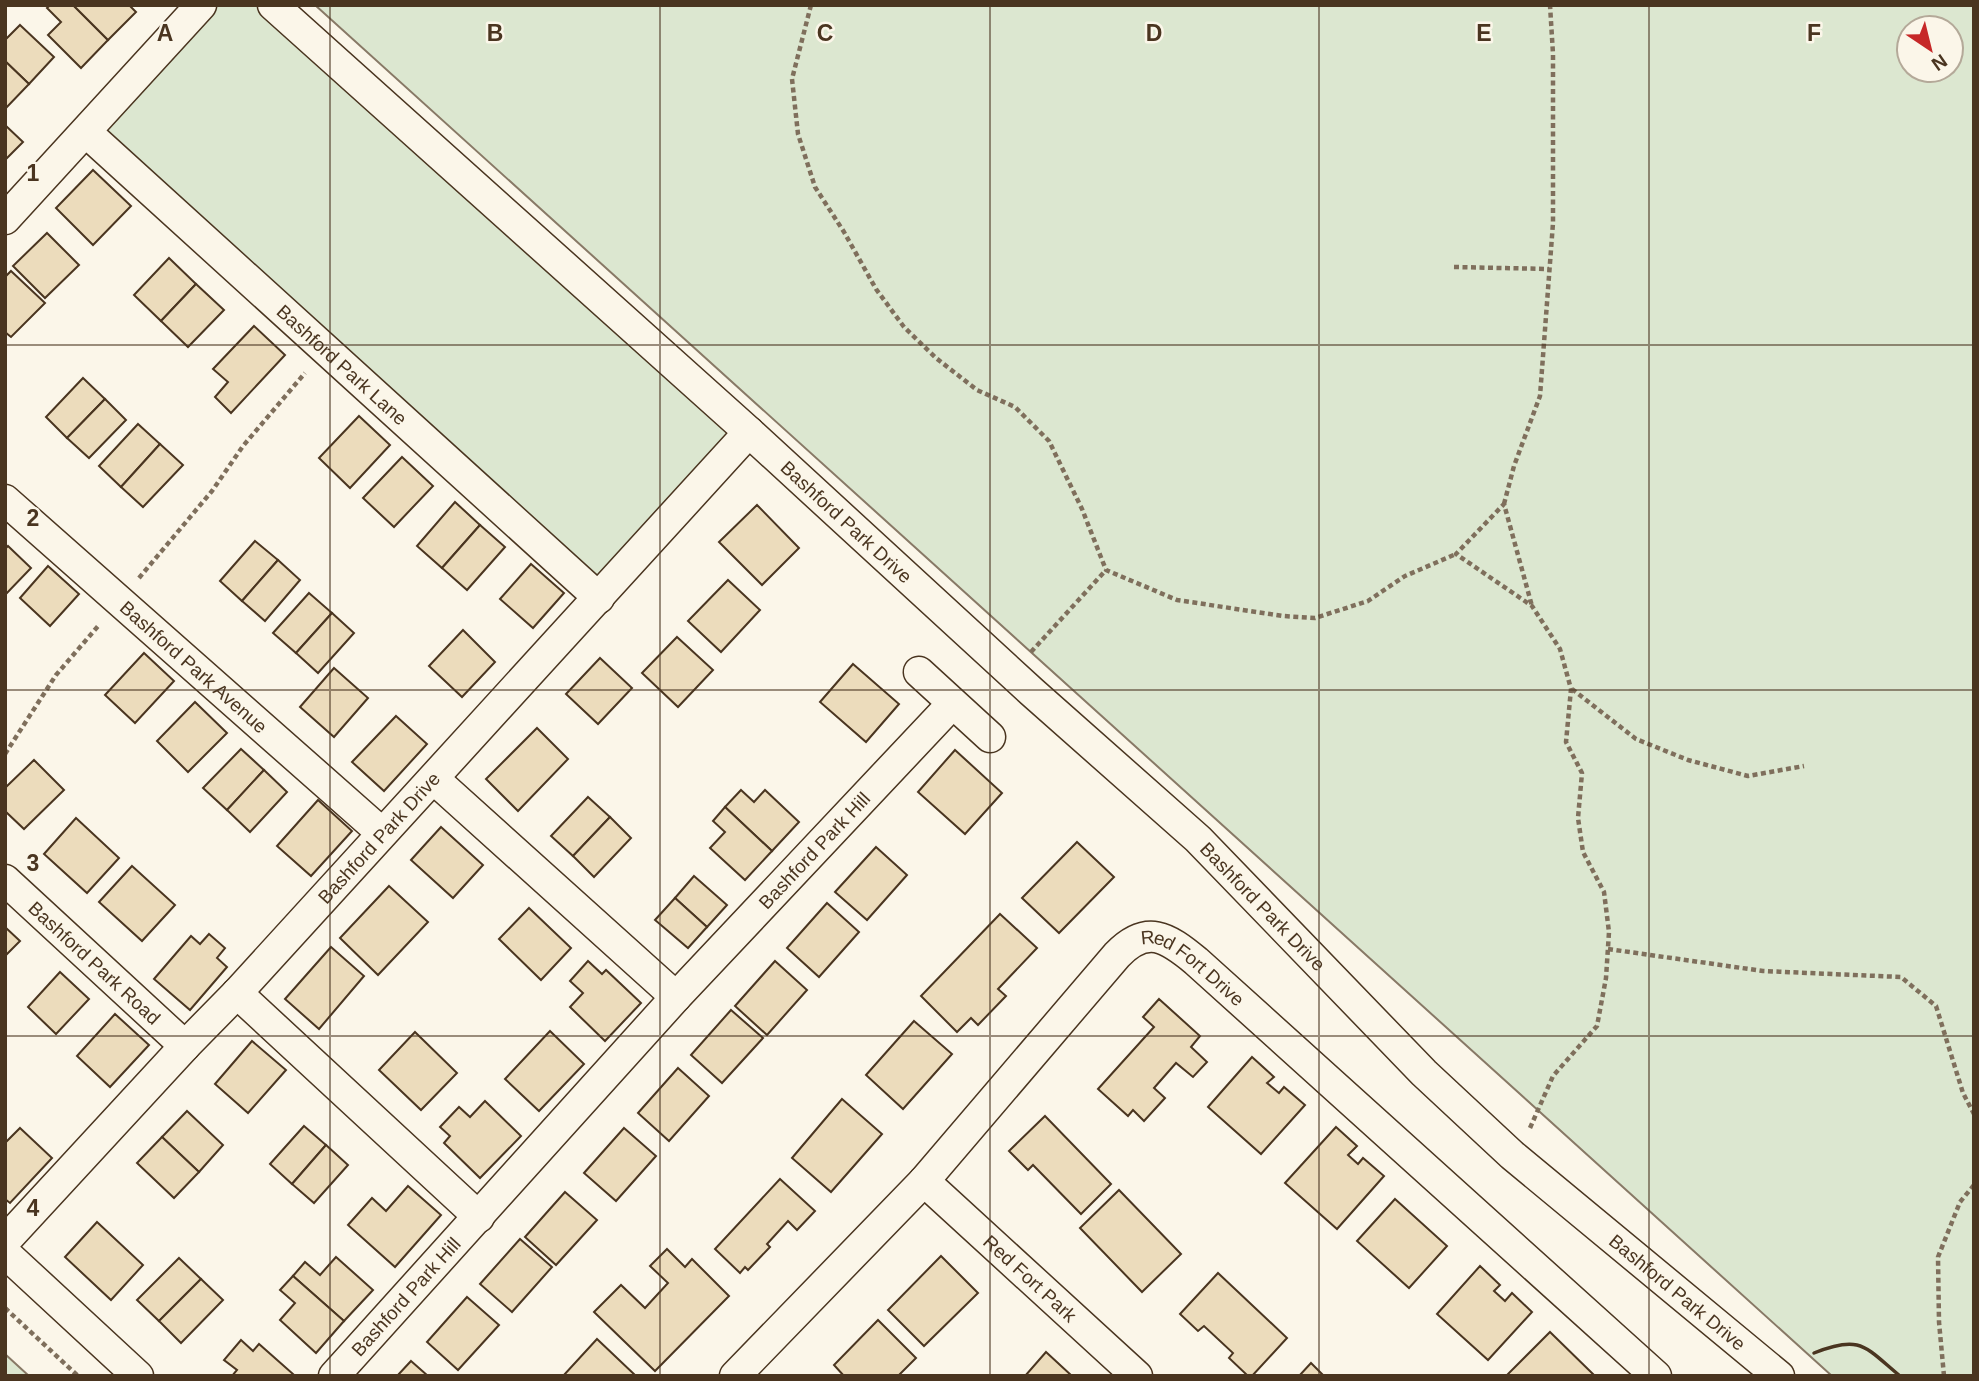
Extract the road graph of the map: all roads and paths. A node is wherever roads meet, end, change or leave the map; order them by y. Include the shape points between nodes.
1 (201, 5) edge
2 (273, 5) edge
3 (811, 5) edge
4 (1550, 5) edge
5 (86, 132) junction
6 (5, 219) edge
7 (1454, 267) dead end
8 (1549, 269) junction
9 (324, 350) junction
10 (749, 432) junction
11 (5, 500) edge
12 (1504, 504) junction
13 (1456, 554) junction
14 (1106, 570) junction
15 (599, 598) junction
16 (119, 601) junction
17 (1532, 606) junction
18 (1009, 671) junction
19 (919, 672) dead end
20 (1571, 689) junction
21 (952, 704) junction
22 (990, 737) dead end
23 (5, 754) edge
24 (1804, 766) dead end
25 (434, 779) junction
26 (382, 833) junction
27 (5, 880) edge
28 (1608, 949) junction
29 (237, 993) junction
30 (676, 997) junction
31 (186, 1046) junction
32 (1974, 1114) edge
33 (1512, 1155) junction
34 (924, 1181) junction
35 (1974, 1185) edge
36 (479, 1217) junction
37 (5, 1241) edge
38 (5, 1253) edge
39 (5, 1308) edge
40 (78, 1376) edge
41 (138, 1376) edge
42 (334, 1376) edge
43 (736, 1376) edge
44 (1137, 1376) edge
45 (1656, 1376) edge
46 (1779, 1376) edge
47 (1944, 1376) edge

1 - 5 street
2 - 10 street, Bashford Park Drive
3 - 14 path via 792,79 798,134 815,187 904,327 977,390 1015,407 1049,442
4 - 8 path via 1553,222
5 - 6 street
5 - 9 street, Bashford Park Lane
7 - 8 path
8 - 12 path via 1540,396
9 - 15 street, Bashford Park Lane
9 - 16 path
10 - 15 street, Bashford Park Drive
10 - 18 street, Bashford Park Drive
11 - 16 street, Bashford Park Avenue
12 - 13 path
12 - 17 path
13 - 14 path via 1405,576 1368,601 1315,618 1177,600
13 - 17 path
14 - 18 path
15 - 25 street, Bashford Park Drive
16 - 23 path via 56,675
16 - 26 street, Bashford Park Avenue
17 - 20 path via 1560,649
18 - 33 street, Bashford Park Drive via 1198,839 1424,1073
19 - 21 street
20 - 24 path via 1636,739 1688,760 1748,776
20 - 28 path via 1566,742 1582,773 1578,818 1583,852 1604,891
21 - 22 street
21 - 30 street, Bashford Park Hill
25 - 26 street, Bashford Park Drive
25 - 30 street
26 - 29 street, Bashford Park Drive
27 - 31 street, Bashford Park Road
28 - 32 path via 1763,971 1901,977 1936,1006
28 - 33 path via 1597,1026 1553,1076 1527,1136
29 - 31 street, Bashford Park Drive
29 - 36 street
30 - 36 street, Bashford Park Hill
31 - 37 street, Bashford Park Drive
33 - 46 street, Bashford Park Drive
34 - 43 street, Red Fort Drive
34 - 44 street, Red Fort Park
34 - 45 street, Red Fort Drive via 1117,955 1139,938 1158,937 1196,961
35 - 47 path via 1960,1202 1938,1257
36 - 42 street, Bashford Park Hill
38 - 41 street
39 - 40 path

